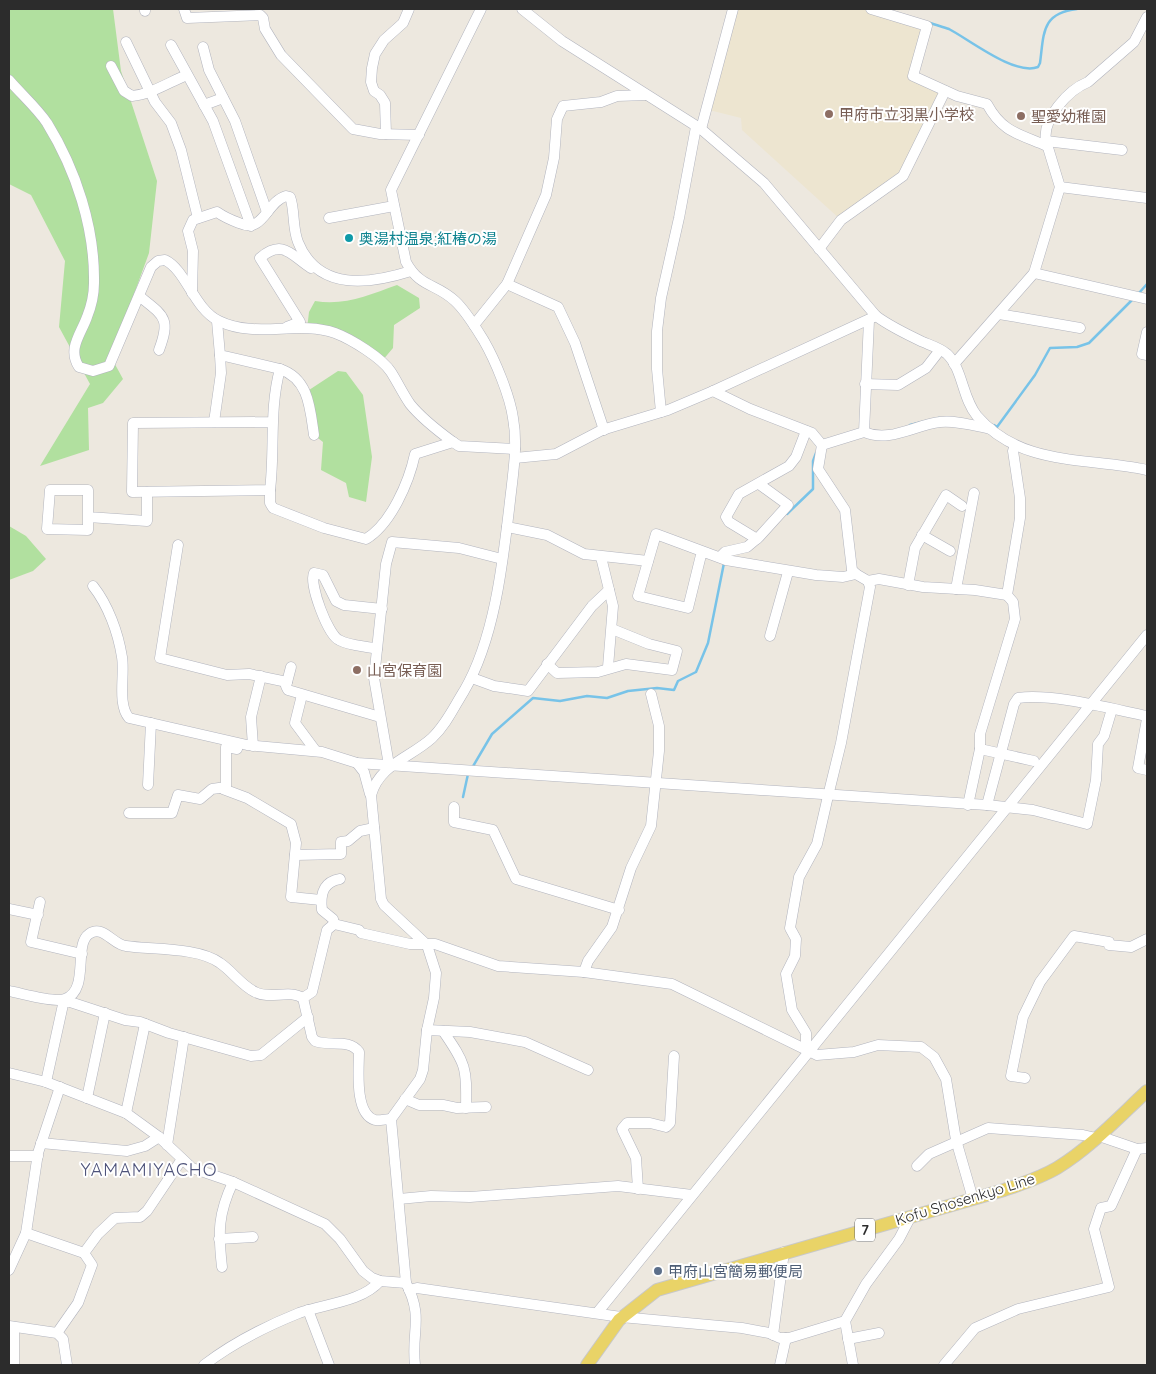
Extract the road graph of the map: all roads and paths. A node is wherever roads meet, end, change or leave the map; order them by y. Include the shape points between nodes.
1 (184, 9) edge
2 (409, 9) edge
3 (481, 9) edge
4 (522, 9) edge
5 (733, 9) edge
6 (871, 9) edge
7 (247, 12) edge
8 (1147, 16) edge
9 (126, 42) dead end
10 (171, 45) dead end
11 (203, 47) dead end
12 (112, 66) dead end
13 (187, 75) junction
14 (9, 80) edge
15 (946, 91) junction
16 (151, 93) junction
17 (646, 95) junction
18 (223, 98) junction
19 (204, 105) junction
20 (698, 128) junction
21 (386, 134) junction
22 (419, 135) junction
23 (1046, 144) junction
24 (1122, 150) dead end
25 (1060, 187) junction
26 (1147, 198) edge
27 (394, 206) junction
28 (267, 212) junction
29 (198, 218) junction
30 (329, 218) dead end
31 (251, 226) junction
32 (819, 249) junction
33 (411, 271) junction
34 (1034, 274) junction
35 (332, 278) junction
36 (507, 284) junction
37 (192, 293) junction
38 (139, 296) junction
39 (1147, 298) edge
40 (999, 314) junction
41 (872, 318) junction
42 (217, 320) junction
43 (474, 325) junction
44 (1080, 328) dead end
45 (281, 330) junction
46 (1147, 332) edge
47 (159, 350) dead end
48 (940, 350) junction
49 (220, 355) junction
50 (1147, 355) edge
51 (954, 364) junction
52 (280, 369) junction
53 (865, 384) junction
54 (712, 391) junction
55 (661, 412) junction
56 (214, 422) junction
57 (273, 422) junction
58 (992, 429) junction
59 (604, 430) junction
60 (806, 431) junction
61 (864, 432) junction
62 (314, 435) dead end
63 (453, 442) junction
64 (822, 445) junction
65 (1015, 445) junction
66 (515, 453) junction
67 (1147, 470) edge
68 (759, 484) junction
69 (270, 490) junction
70 (147, 492) junction
71 (974, 493) dead end
72 (962, 506) dead end
73 (88, 517) junction
74 (507, 528) junction
75 (922, 535) junction
76 (757, 539) junction
77 (178, 545) dead end
78 (702, 551) junction
79 (950, 551) dead end
80 (601, 557) junction
81 (720, 557) junction
82 (502, 559) junction
83 (648, 561) junction
84 (788, 572) junction
85 (856, 574) junction
86 (868, 581) junction
87 (908, 584) junction
88 (93, 586) dead end
89 (956, 589) junction
90 (609, 590) junction
91 (1007, 595) junction
92 (382, 608) junction
93 (612, 630) junction
94 (770, 636) dead end
95 (1145, 641) edge
96 (378, 649) junction
97 (547, 664) junction
98 (291, 667) dead end
99 (608, 667) junction
100 (262, 676) junction
101 (472, 678) junction
102 (287, 682) junction
103 (651, 694) dead end
104 (302, 695) junction
105 (1090, 705) junction
106 (1112, 709) junction
107 (380, 717) junction
108 (1147, 717) edge
109 (150, 723) junction
110 (248, 745) junction
111 (980, 748) junction
112 (315, 750) junction
113 (1001, 753) junction
114 (1034, 761) dead end
115 (357, 763) junction
116 (391, 765) junction
117 (1147, 770) edge
118 (654, 784) junction
119 (148, 785) dead end
120 (222, 788) junction
121 (371, 795) junction
122 (828, 796) junction
123 (968, 805) junction
124 (987, 805) junction
125 (454, 807) dead end
126 (1006, 808) junction
127 (129, 813) dead end
128 (374, 828) junction
129 (295, 855) junction
130 (340, 879) dead end
131 (321, 900) junction
132 (40, 902) dead end
133 (9, 909) edge
134 (618, 910) junction
135 (38, 914) junction
136 (334, 924) junction
137 (1147, 939) edge
138 (427, 945) junction
139 (82, 954) junction
140 (584, 972) junction
141 (9, 991) edge
142 (303, 998) junction
143 (64, 1000) junction
144 (105, 1013) junction
145 (308, 1017) junction
146 (145, 1024) junction
147 (427, 1030) junction
148 (443, 1031) junction
149 (184, 1038) junction
150 (807, 1050) junction
151 (674, 1056) dead end
152 (588, 1070) dead end
153 (9, 1073) edge
154 (1025, 1078) dead end
155 (46, 1082) junction
156 (60, 1087) junction
157 (1147, 1091) edge
158 (87, 1098) junction
159 (405, 1099) junction
160 (486, 1107) dead end
161 (466, 1108) junction
162 (126, 1113) junction
163 (391, 1119) junction
164 (159, 1137) junction
165 (1097, 1137) junction
166 (956, 1140) junction
167 (41, 1143) junction
168 (167, 1145) junction
169 (1142, 1148) edge
170 (9, 1156) edge
171 (38, 1156) junction
172 (182, 1159) junction
173 (917, 1166) dead end
174 (233, 1182) junction
175 (638, 1189) junction
176 (692, 1196) junction
177 (399, 1199) junction
178 (973, 1199) junction
179 (912, 1216) junction
180 (26, 1233) junction
181 (253, 1237) dead end
182 (219, 1239) junction
183 (784, 1252) junction
184 (84, 1253) junction
185 (222, 1267) dead end
186 (9, 1270) edge
187 (380, 1281) junction
188 (407, 1286) junction
189 (308, 1310) junction
190 (597, 1314) junction
191 (621, 1317) junction
192 (845, 1321) junction
193 (11, 1326) edge
194 (57, 1333) junction
195 (879, 1333) dead end
196 (773, 1335) junction
197 (786, 1338) junction
198 (848, 1339) junction
199 (14, 1365) edge
200 (68, 1365) edge
201 (204, 1365) edge
202 (329, 1365) edge
203 (415, 1365) edge
204 (587, 1365) edge
205 (780, 1365) edge
206 (853, 1365) edge
207 (944, 1365) edge

1 - 7 street via 187,18
2 - 21 street via 403,23 384,40 375,54 372,68 374,91 385,104
3 - 22 street
4 - 17 street via 562,40
5 - 20 street
6 - 15 street via 927,26 913,76
7 - 21 street via 263,18 264,29 281,55 353,129
8 - 23 street via 1134,42 1079,86 1047,122
9 - 16 street
10 - 13 street
11 - 18 street via 209,70
12 - 16 street via 124,91 132,96
13 - 16 street
13 - 19 street
14 - 38 street via 46,122 76,180 86,210 94,283 88,316 74,348 79,366 93,371 109,366
15 - 23 street via 988,104 996,120 1004,127
15 - 32 street via 903,176 841,220
16 - 29 street via 171,123
17 - 20 street
17 - 36 street via 617,96 601,102 563,106 557,118 554,158 546,195
18 - 19 street
18 - 28 street via 235,121
19 - 31 street via 213,121
20 - 32 street via 764,183
20 - 55 street via 661,298 657,331 657,389
21 - 22 street
22 - 27 street via 393,184
23 - 24 street
23 - 25 street
25 - 26 street
25 - 34 street
27 - 30 street
27 - 33 street via 406,262
28 - 31 street via 261,221
28 - 35 street via 280,198 290,197 298,243 308,260
29 - 31 street via 218,212
29 - 37 street via 189,225 188,232 193,251
32 - 41 street
33 - 35 street via 373,281
33 - 43 street via 418,280 455,301
34 - 39 street
34 - 40 street
35 - 45 street via 323,277 289,250 272,251 260,258 300,322
36 - 43 street
36 - 59 street via 558,307 575,343
37 - 38 street via 170,262 165,260 151,267
37 - 42 street
38 - 47 street via 165,319 166,332
40 - 44 street
40 - 51 street
41 - 48 street
41 - 53 street
41 - 54 street
42 - 45 street via 237,328
42 - 49 street
43 - 66 street via 510,403
45 - 63 street via 315,329 336,334 382,361 411,406
46 - 50 street via 1142,354
48 - 51 street
48 - 53 street via 926,368 898,385
49 - 52 street
49 - 56 street via 221,373
51 - 58 street via 969,404 982,422
52 - 57 street via 275,387
52 - 62 street via 290,372 306,392
53 - 61 street
54 - 55 street
54 - 60 street
55 - 59 street
56 - 57 street
56 - 70 street via 133,423 132,492
57 - 69 street via 274,462
58 - 61 street via 943,422 929,423 885,437
58 - 65 street
59 - 66 street via 556,454
60 - 64 street via 818,438
60 - 68 street via 789,466
61 - 64 street
63 - 66 street via 459,446
63 - 69 street via 416,454 391,514 366,539 324,528 273,508
64 - 85 street via 818,468 844,510 852,570
65 - 67 street via 1042,455
65 - 91 street via 1020,518
66 - 74 street
68 - 76 street via 788,505
68 - 76 street via 739,494 726,517
69 - 70 street
70 - 73 street via 147,521
71 - 89 street
72 - 75 street via 946,495
73 - 73 street via 88,530 47,529 50,490 88,490
74 - 80 street via 547,535 584,554
74 - 82 street
75 - 79 street
75 - 87 street via 914,548
76 - 81 street via 747,547 725,552
77 - 100 street via 160,658 227,676 240,673
78 - 81 street
78 - 83 street via 656,534
78 - 83 street via 688,608 638,596
80 - 83 street
80 - 90 street
81 - 84 street
82 - 92 street via 459,548 392,542 386,564
82 - 101 street via 490,622
84 - 85 street via 844,577
84 - 94 street
85 - 86 street
86 - 87 street via 879,579
86 - 122 street via 869,596
87 - 89 street
88 - 109 street via 112,619 122,654 125,713 129,718
89 - 91 street
90 - 93 street via 613,606
90 - 97 street via 592,606
91 - 111 street via 1013,602 1014,619 980,734
92 - 96 street
92 - 96 street via 344,605 336,601 323,575 312,576 322,612 335,638
93 - 99 street
93 - 99 street via 677,651 672,670 626,664
95 - 105 street
96 - 107 street via 374,678
97 - 99 street via 558,673 598,672
97 - 101 street via 524,692
98 - 102 street
100 - 102 street
100 - 110 street via 251,717
101 - 116 street via 441,728 420,747
102 - 104 street via 288,690
103 - 118 street via 659,726
104 - 107 street
104 - 112 street via 295,723
105 - 106 street
105 - 113 street via 1027,696 1018,698
105 - 126 street
106 - 108 street
106 - 126 street via 1104,736 1098,744 1096,780 1087,824 1050,813
107 - 116 street
108 - 117 street via 1138,768
109 - 110 street
109 - 119 street
110 - 112 street
110 - 120 street via 240,749 226,747 227,784
111 - 113 street
111 - 123 street
112 - 115 street
113 - 114 street
113 - 124 street
115 - 116 street
115 - 121 street via 364,772
116 - 118 street
116 - 121 street via 374,784
118 - 122 street
118 - 134 street via 651,826
120 - 127 street via 212,789 200,799 178,795 172,813
120 - 129 street via 247,798 291,824 296,843
121 - 128 street
122 - 123 street
122 - 150 street via 817,844 800,877 790,928 796,939 795,956 786,974 792,1010 806,1033
123 - 124 street
124 - 126 street
125 - 134 street via 454,822 493,830 516,879
126 - 150 street via 945,888
128 - 129 street via 360,831 348,841 341,842 341,854
128 - 138 street via 381,899
129 - 131 street via 291,897
130 - 131 street via 328,882
131 - 136 street via 322,910 333,918
132 - 135 street
133 - 135 street
134 - 140 street via 612,927
135 - 139 street via 31,942
136 - 138 street via 361,933
136 - 142 street via 327,930 312,992
137 - 154 street via 1131,947 1074,936 1070,939 1040,982 1023,1017 1010,1076
138 - 140 street via 435,944 498,966
138 - 147 street via 436,973
139 - 142 street via 82,945 88,934 100,932 123,946 212,958 255,992
139 - 143 street via 77,985
140 - 150 street via 672,984
141 - 143 street
142 - 145 street
143 - 144 street
143 - 155 street
144 - 146 street
144 - 158 street
145 - 149 street via 256,1056
145 - 163 street via 315,1041 355,1046 359,1052 363,1108 375,1120
146 - 149 street
146 - 162 street
147 - 148 street
147 - 159 street via 423,1070
148 - 152 street via 470,1032 525,1042
148 - 161 street via 461,1057 467,1076
149 - 168 street
150 - 166 street via 824,1056 878,1045 927,1050 946,1079
150 - 176 street
151 - 175 street via 670,1123 666,1127 626,1123 622,1129 636,1158
153 - 155 street
155 - 156 street
156 - 158 street
156 - 167 street
157 - 165 main road, Kofu Shosenkyo Line / 7
158 - 162 street
159 - 161 street via 419,1105
159 - 163 street
160 - 161 street
162 - 164 street
163 - 177 street
164 - 167 street via 145,1146 127,1151
164 - 168 street
165 - 166 street via 998,1127
165 - 169 street
165 - 178 main road, Kofu Shosenkyo Line / 7 via 1057,1168 1031,1181
166 - 173 street via 930,1154
166 - 178 street
167 - 171 street
168 - 172 street
169 - 207 street via 1111,1206 1101,1208 1094,1229 1109,1287 1018,1308 975,1328
170 - 171 street
171 - 180 street
172 - 174 street via 192,1168
172 - 184 street via 147,1211 140,1217 115,1218
174 - 182 street via 221,1210
174 - 187 street via 325,1224 340,1239 362,1271
175 - 176 street
175 - 177 street via 582,1187 470,1197
176 - 190 street
177 - 188 street
178 - 179 main road, Kofu Shosenkyo Line / 7
179 - 183 main road, Kofu Shosenkyo Line / 7
179 - 192 street
180 - 184 street
180 - 186 street
181 - 182 street
182 - 185 street
183 - 191 main road, Kofu Shosenkyo Line / 7 via 657,1290
183 - 196 street
184 - 194 street via 92,1265 78,1303
187 - 188 street
187 - 189 street via 358,1295
188 - 190 street
188 - 203 street via 415,1302 417,1316
189 - 201 street via 252,1333
189 - 202 street
190 - 191 street
191 - 196 street via 742,1328
191 - 204 main road, Kofu Shosenkyo Line / 7
192 - 197 street
192 - 198 street
193 - 194 street
193 - 199 street
194 - 200 street via 63,1339
195 - 198 street
196 - 197 street
197 - 205 street
198 - 206 street

